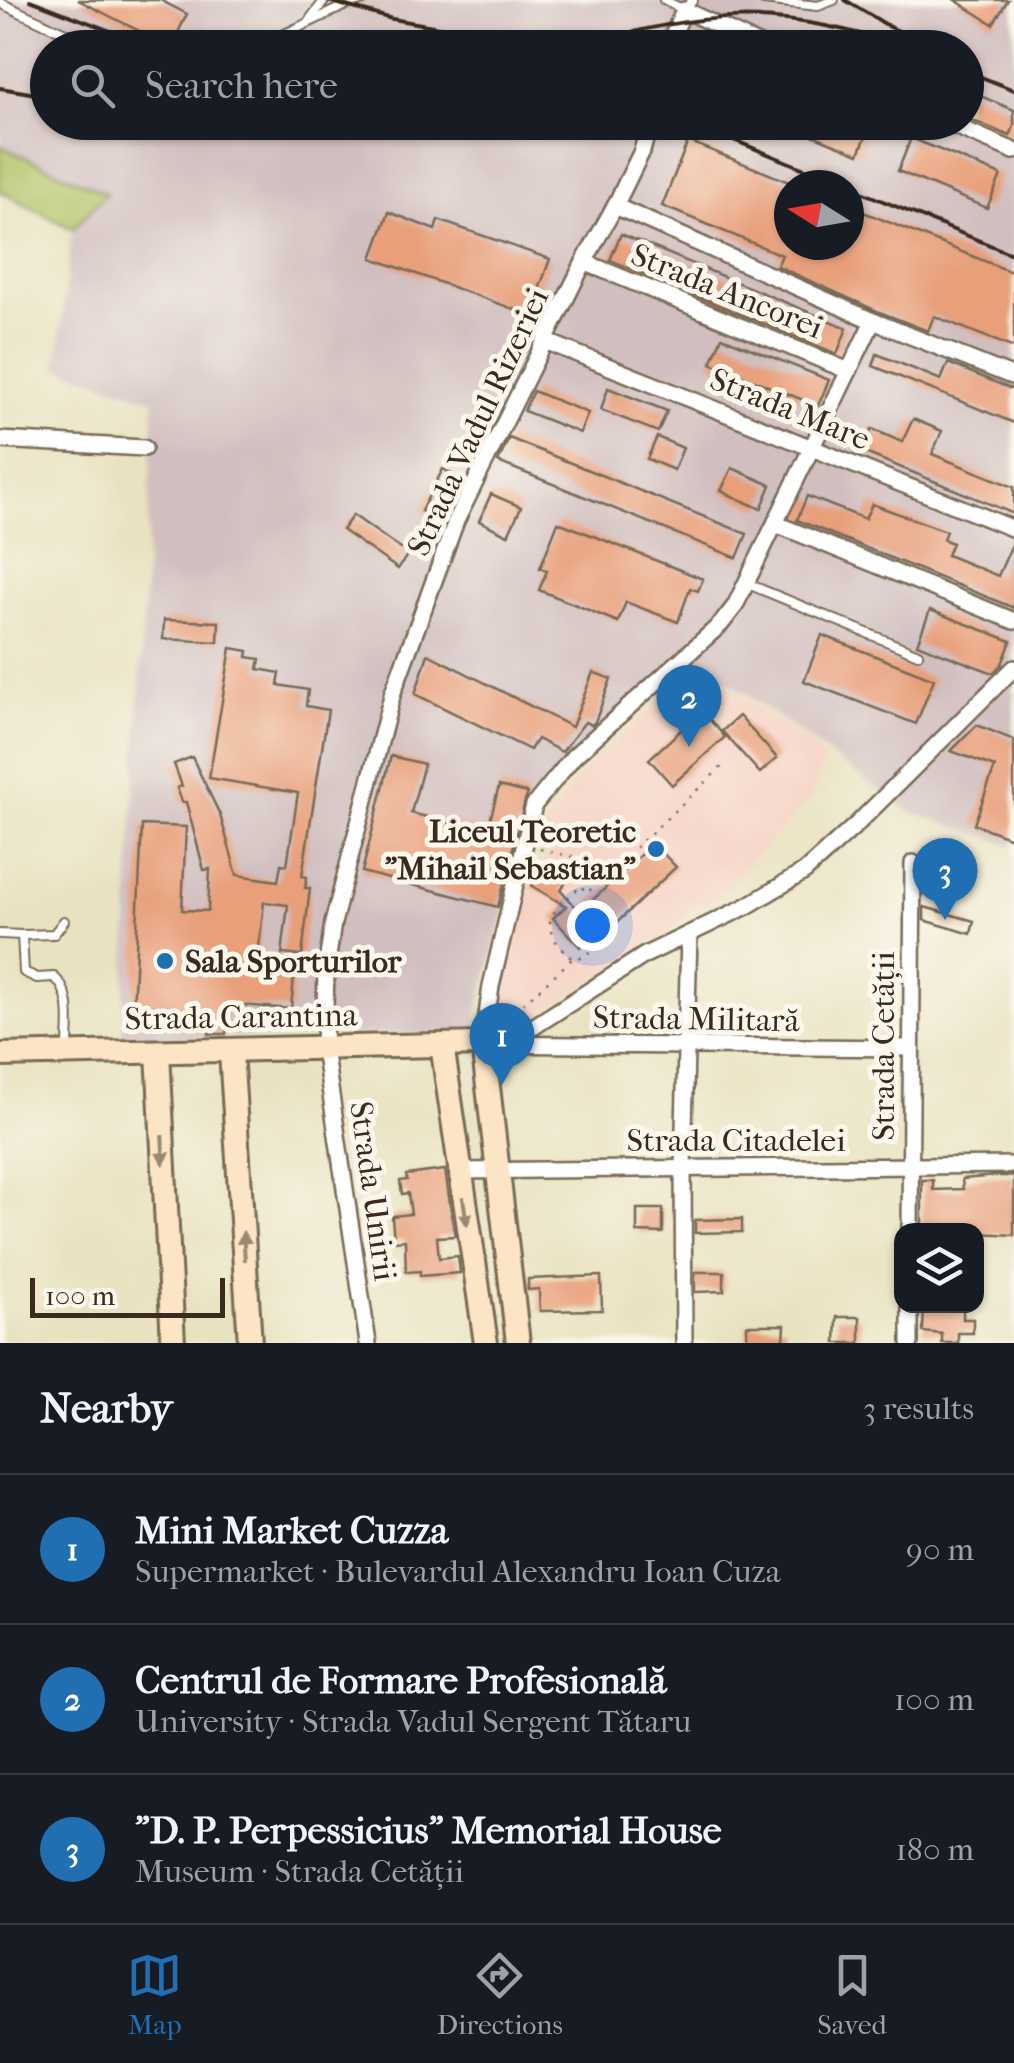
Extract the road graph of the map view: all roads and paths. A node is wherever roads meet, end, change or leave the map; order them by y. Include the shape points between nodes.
1 (324, 0) edge
2 (364, 0) edge
3 (664, 0) edge
4 (763, 0) edge
5 (834, 0) edge
6 (0, 3) edge
7 (688, 5) edge
8 (308, 22) junction
9 (54, 30) edge
10 (292, 30) edge
11 (676, 30) edge
12 (733, 30) edge
13 (984, 138) edge
14 (645, 140) edge
15 (1014, 151) edge
16 (616, 206) junction
17 (584, 262) junction
18 (873, 321) junction
19 (545, 341) junction
20 (849, 370) junction
21 (1014, 377) edge
22 (0, 440) edge
23 (144, 448) dead end
24 (812, 448) junction
25 (776, 524) junction
26 (1014, 529) edge
27 (748, 584) junction
28 (1014, 620) edge
29 (918, 654) dead end
30 (1014, 668) edge
31 (726, 762) dead end
32 (524, 845) junction
33 (572, 857) junction
34 (913, 862) dead end
35 (615, 866) junction
36 (581, 886) junction
37 (64, 921) dead end
38 (0, 934) edge
39 (689, 934) junction
40 (22, 935) junction
41 (593, 948) dead end
42 (572, 959) junction
43 (494, 1044) junction
44 (442, 1045) junction
45 (685, 1047) junction
46 (324, 1048) junction
47 (910, 1048) junction
48 (158, 1052) junction
49 (231, 1052) junction
50 (68, 1053) junction
51 (0, 1056) edge
52 (1014, 1164) edge
53 (910, 1166) junction
54 (499, 1168) junction
55 (683, 1168) junction
56 (459, 1171) junction
57 (910, 1223) edge
58 (910, 1313) edge
59 (174, 1343) edge
60 (250, 1343) edge
61 (368, 1343) edge
62 (486, 1343) edge
63 (518, 1343) edge
64 (684, 1343) edge
65 (910, 1343) edge

1 - 8 lane
2 - 8 lane
3 - 7 lane
4 - 5 lane via 818,6
6 - 9 lane
7 - 11 street
7 - 12 street
8 - 10 lane
13 - 15 street
14 - 16 street, Strada Vadul Rizeriei
16 - 17 street, Strada Vadul Rizeriei
16 - 18 street
17 - 19 street, Strada Vadul Rizeriei
17 - 20 street, Strada Ancorei
18 - 20 street
18 - 21 street
19 - 24 street, Strada Mare
19 - 46 street, Strada Vadul Rizeriei via 456,521 393,692 332,923
20 - 24 street
22 - 23 street
24 - 25 street
24 - 26 street, Strada Mare
25 - 27 street
25 - 28 street
27 - 29 lane
27 - 32 street via 720,624 574,756 534,805
30 - 39 street via 804,872
31 - 35 path
32 - 33 path
32 - 43 street via 491,986
33 - 35 path
33 - 36 path
34 - 47 street, Strada Cetății
35 - 36 path via 587,893
36 - 42 path via 549,920
37 - 40 lane via 54,934
38 - 40 lane
39 - 43 street
39 - 45 street
40 - 50 lane via 24,972 54,977 68,998
41 - 42 path
42 - 43 path
43 - 44 main road, Strada Carantina
43 - 45 street, Strada Militară
43 - 54 main road
44 - 46 main road, Strada Carantina
44 - 56 main road
45 - 47 street, Strada Militară
45 - 55 street
46 - 49 main road, Strada Carantina
46 - 61 street, Strada Unirii
47 - 53 street, Strada Cetății
48 - 49 main road, Strada Carantina
48 - 50 main road, Strada Carantina
48 -> 59 main road
60 -> 49 main road
50 - 51 main road, Strada Carantina
52 - 53 street, Strada Citadelei
53 - 55 street, Strada Citadelei
53 - 57 street, Strada Cetății
54 - 55 street, Strada Citadelei
54 - 56 street, Strada Citadelei
54 - 63 main road
55 - 64 street
56 -> 62 main road
58 - 65 street

